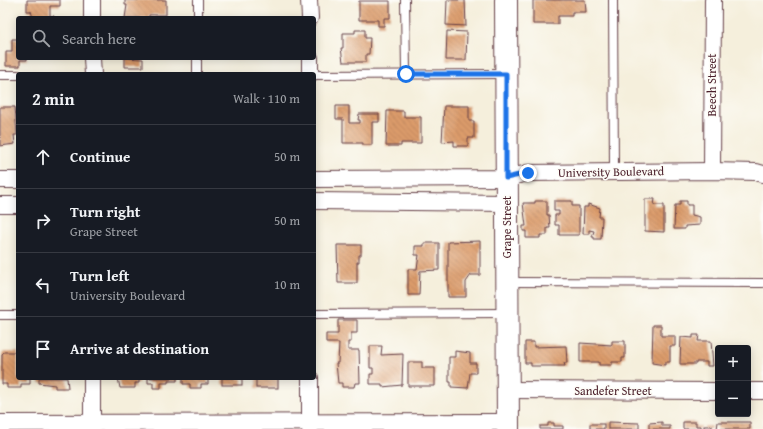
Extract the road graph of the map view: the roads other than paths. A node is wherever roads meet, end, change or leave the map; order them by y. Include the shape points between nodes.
1 (92, 0) edge
2 (198, 0) edge
3 (310, 0) edge
4 (406, 0) edge
5 (506, 0) edge
6 (613, 0) edge
7 (713, 0) edge
8 (92, 16) edge
9 (198, 16) edge
10 (310, 16) edge
11 (92, 60) edge
12 (198, 60) edge
13 (310, 60) edge
14 (93, 72) edge
15 (197, 72) edge
16 (310, 72) edge
17 (406, 74) junction
18 (506, 74) junction
19 (0, 75) edge
20 (16, 75) edge
21 (316, 76) edge
22 (712, 171) junction
23 (614, 172) junction
24 (763, 174) edge
25 (506, 178) junction
26 (316, 179) edge
27 (0, 180) edge
28 (16, 180) edge
29 (316, 202) edge
30 (507, 203) junction
31 (0, 205) edge
32 (16, 205) edge
33 (507, 282) junction
34 (763, 283) edge
35 (507, 313) junction
36 (316, 314) edge
37 (0, 315) edge
38 (16, 315) edge
39 (92, 380) edge
40 (310, 380) edge
41 (507, 390) junction
42 (715, 391) edge
43 (751, 391) edge
44 (763, 391) edge
45 (0, 422) edge
46 (310, 425) edge
47 (92, 426) edge
48 (508, 426) edge

1 - 8 street
2 - 9 lane
3 - 10 street
4 - 17 lane
5 - 18 street, Grape Street
6 - 23 lane
7 - 22 street, Beech Street
11 - 14 street
12 - 15 lane
13 - 16 street
17 - 18 lane
17 - 21 lane
18 - 25 street, Grape Street
19 - 20 lane
22 - 23 street, University Boulevard
22 - 24 street, University Boulevard
23 - 25 street, University Boulevard via 528,173
25 - 26 street, University Boulevard
25 - 30 street, Grape Street
27 - 28 street
29 - 30 street
30 - 33 street, Grape Street
31 - 32 street
33 - 34 lane
33 - 35 street, Grape Street
35 - 36 lane
35 - 41 street, Grape Street
37 - 38 lane
39 - 47 street
40 - 46 street
41 - 42 street, Sandefer Street
41 - 48 street, Grape Street
43 - 44 street
45 - 47 street
46 - 47 street
46 - 48 street

